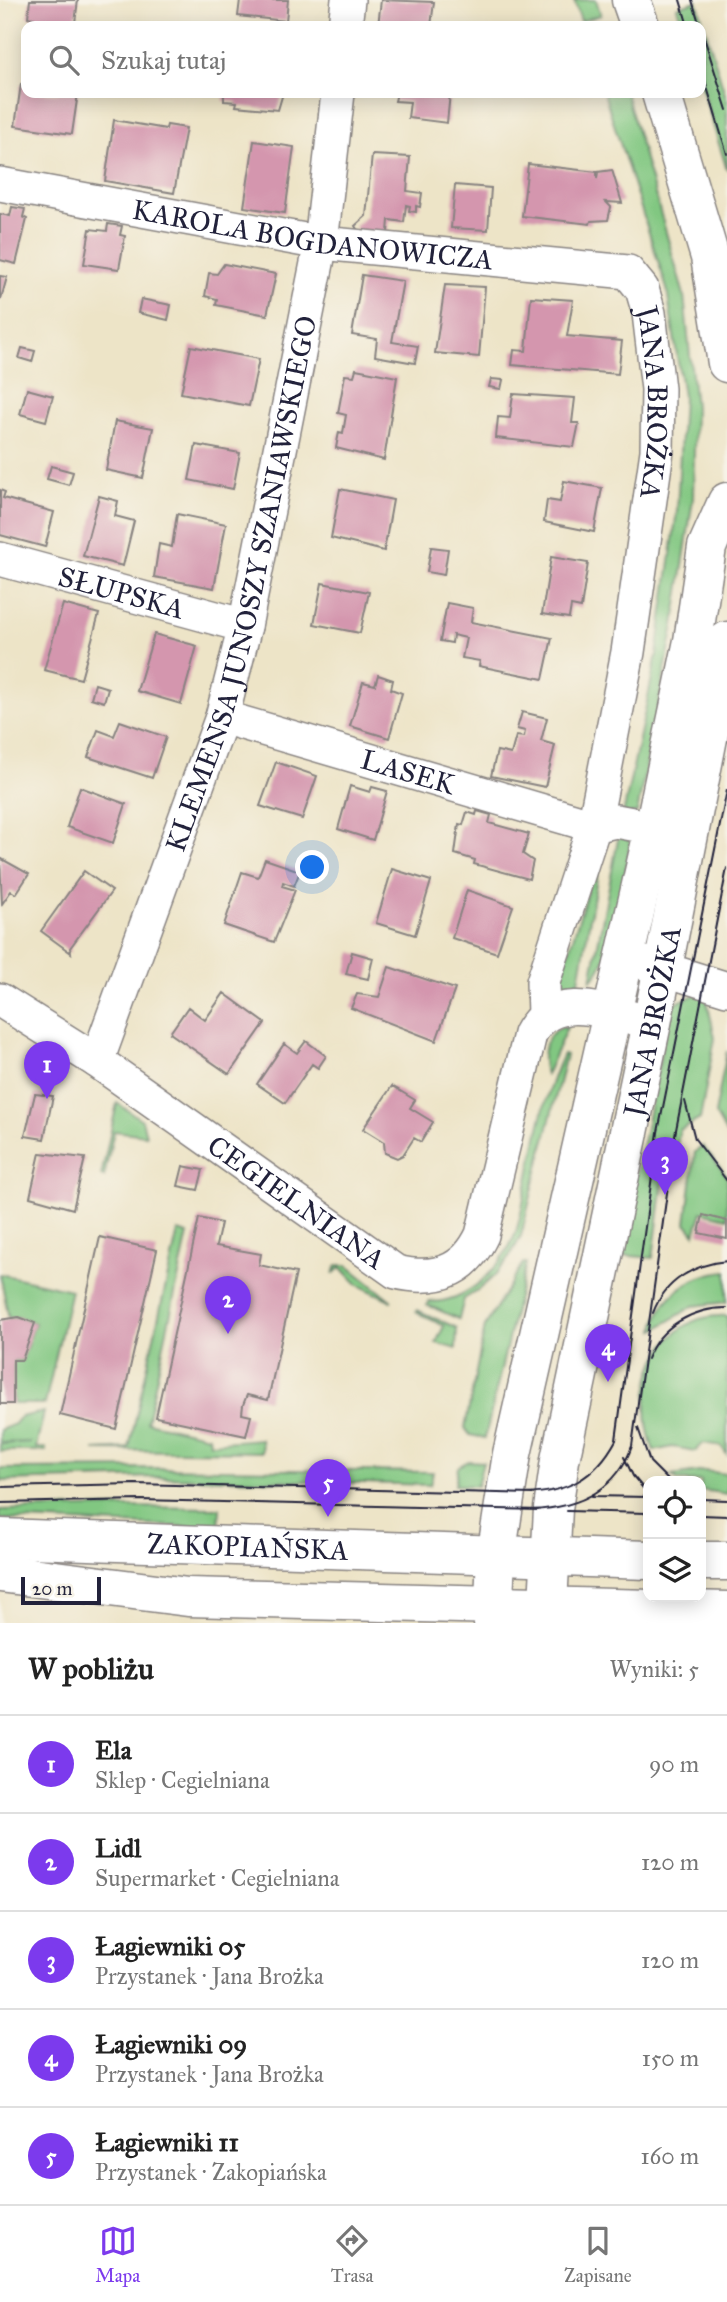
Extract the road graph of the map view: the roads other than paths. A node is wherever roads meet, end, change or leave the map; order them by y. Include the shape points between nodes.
1 (348, 0) edge
2 (631, 0) edge
3 (346, 21) edge
4 (638, 21) edge
5 (337, 98) edge
6 (662, 98) edge
7 (0, 184) edge
8 (321, 243) junction
9 (628, 272) joint
10 (727, 363) edge
11 (727, 502) edge
12 (0, 559) edge
13 (245, 626) junction
14 (727, 640) edge
15 (222, 717) junction
16 (594, 826) junction
17 (654, 828) junction
18 (625, 957) junction
19 (663, 969) junction
20 (727, 989) edge
21 (0, 1000) edge
22 (613, 1014) junction
23 (544, 1016) junction
24 (652, 1023) junction
25 (97, 1061) junction
26 (0, 1538) edge
27 (496, 1556) junction
28 (550, 1557) junction
29 (643, 1560) edge
30 (706, 1561) edge
31 (727, 1561) edge
32 (0, 1573) edge
33 (727, 1611) edge
34 (493, 1615) edge
35 (547, 1616) edge

1 - 3 street
2 - 4 main road
5 - 8 street, KLEMENSA JUNOSZY SZANIAWSKIEGO
6 - 10 main road via 710,257
7 - 8 street, KAROLA BOGDANOWICZA
8 - 9 street, KAROLA BOGDANOWICZA
8 - 13 street, KLEMENSA JUNOSZY SZANIAWSKIEGO
9 - 16 street, JANA BROŻKA via 642,289 649,313 658,389 657,451 628,652
11 - 17 main road, JANA BROŻKA via 707,547 693,641
12 - 13 street, SŁUPSKA
13 - 15 street, KLEMENSA JUNOSZY SZANIAWSKIEGO
14 - 19 main road, JANA BROŻKA
15 - 16 street, LASEK
15 - 25 street, KLEMENSA JUNOSZY SZANIAWSKIEGO
16 - 17 street via 616,821
16 - 23 street, JANA BROŻKA via 543,982
17 - 18 main road, JANA BROŻKA
18 - 19 street
18 - 22 main road, JANA BROŻKA
19 - 20 street
19 - 24 main road, JANA BROŻKA
21 - 25 street, CEGIELNIANA
22 - 23 street via 570,1006
22 - 24 street
22 - 27 main road, JANA BROŻKA via 512,1454
23 - 25 street, CEGIELNIANA via 530,1034 474,1253 459,1265 419,1277 396,1272
24 - 28 main road, JANA BROŻKA via 560,1460
26 - 27 main road, ZAKOPIAŃSKA
27 - 28 main road, ZAKOPIAŃSKA
27 - 34 main road, JANA BROŻKA
28 - 29 main road, ZAKOPIAŃSKA
28 - 35 main road, JANA BROŻKA
30 - 31 main road
32 - 34 main road, ZAKOPIAŃSKA via 188,1597
33 - 35 main road, ZAKOPIAŃSKA
34 - 35 main road, ZAKOPIAŃSKA

